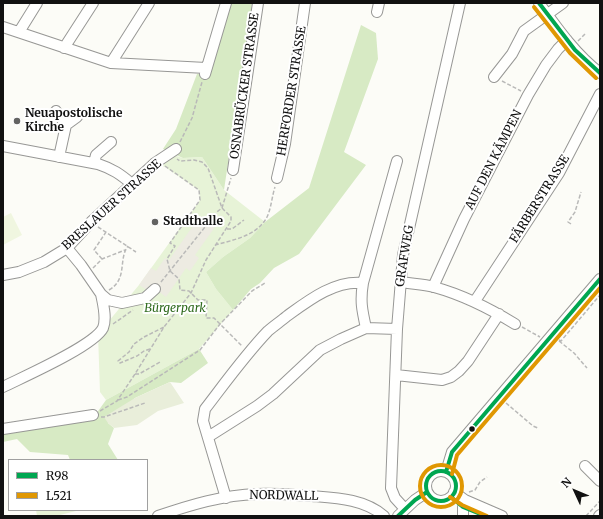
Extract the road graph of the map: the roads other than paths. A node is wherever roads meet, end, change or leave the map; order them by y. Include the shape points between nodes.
1 (38, 3) edge
2 (93, 3) edge
3 (149, 3) edge
4 (226, 3) edge
5 (258, 3) edge
6 (305, 3) edge
7 (460, 3) edge
8 (539, 3) edge
9 (563, 3) edge
10 (548, 15) junction
11 (3, 28) edge
12 (19, 32) junction
13 (567, 40) junction
14 (64, 48) junction
15 (111, 63) junction
16 (600, 73) edge
17 (494, 77) road end
18 (600, 94) edge
19 (56, 111) dead end
20 (77, 117) dead end
21 (66, 125) junction
22 (111, 142) dead end
23 (3, 146) edge
24 (173, 152) road end
25 (59, 157) junction
26 (398, 161) dead end
27 (94, 163) junction
28 (233, 170) road end
29 (277, 178) road end
30 (132, 184) junction
31 (67, 248) junction
32 (3, 275) edge
33 (600, 279) edge
34 (401, 282) junction
35 (363, 283) junction
36 (433, 287) junction
37 (155, 289) road end
38 (101, 294) junction
39 (475, 301) junction
40 (499, 314) junction
41 (515, 324) road end
42 (366, 328) junction
43 (397, 329) junction
44 (396, 375) junction
45 (3, 387) edge
46 (96, 413) road end
47 (3, 429) edge
48 (208, 437) junction
49 (585, 466) dead end
50 (446, 472) junction
51 (600, 481) edge
52 (427, 492) junction
53 (453, 495) junction
54 (226, 498) junction
55 (463, 508) edge
56 (402, 512) edge
57 (158, 516) edge
58 (384, 516) edge
59 (485, 516) edge
60 (502, 516) edge

1 - 12 street
2 - 14 street
3 - 15 street
4 - 15 street via 206,71
5 - 28 street, OSNABRÜCKER STRASSE
6 - 29 street, HERFORDER STRASSE via 285,144
7 - 34 street, GRAFWEG via 403,255
8 - 10 street
9 - 10 street
10 - 13 street
10 - 17 street via 524,31 512,54
11 - 12 street
12 - 14 street
13 - 16 street via 592,68
13 - 36 street, AUF DEN KÄMPEN via 546,65 528,95 464,219
14 - 15 street
18 - 39 street, FÄRBERSTRASSE via 559,173
19 - 21 street
20 - 21 street
21 - 25 street
22 - 27 street via 96,155
23 - 25 street
24 - 30 street, BRESLAUER STRASSE via 155,163
25 - 27 street
26 - 35 street
27 - 30 street via 121,174
30 - 31 street, BRESLAUER STRASSE
31 - 32 street, BRESLAUER STRASSE via 44,262
31 - 38 street
33 - 50 street via 452,452
34 - 36 street
34 - 43 street, GRAFWEG
35 - 42 street via 361,298
35 - 48 street via 344,284 332,288 269,330 204,409
36 - 39 street
37 - 38 street via 145,298 122,303 108,300
38 - 45 street via 105,315 103,327 98,334 68,355
39 - 40 street
40 - 41 street
40 - 44 street via 468,361 450,377 442,380
42 - 43 street
42 - 48 street via 320,350 273,394
43 - 44 street, GRAFWEG
44 - 56 street, GRAFWEG via 391,488
46 - 47 street
48 - 54 street
49 - 51 street
50 - 52 street via 436,472 428,478
50 - 53 street via 456,482
52 - 53 street via 433,499 442,501
52 - 56 street
53 - 55 street
54 - 57 street, NORDWALL via 186,506
54 - 58 street, NORDWALL via 256,494 337,498 358,502
55 - 59 street
55 - 60 street

